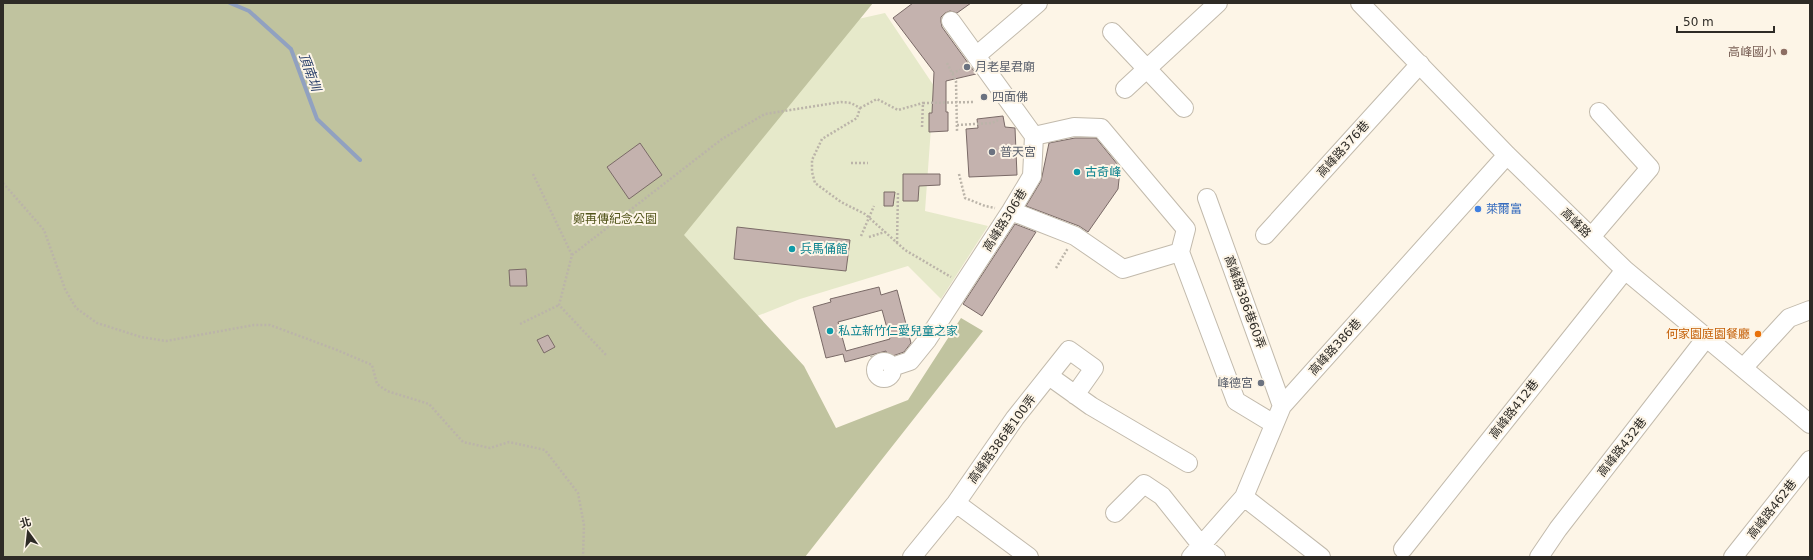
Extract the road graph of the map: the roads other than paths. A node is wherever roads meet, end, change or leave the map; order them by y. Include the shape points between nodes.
1 (1038, 3) edge
2 (1218, 3) edge
3 (1360, 3) edge
4 (951, 21) dead end
5 (1112, 32) dead end
6 (976, 56) junction
7 (1420, 64) junction
8 (1147, 69) junction
9 (1125, 89) dead end
10 (1184, 108) dead end
11 (1599, 112) dead end
12 (1034, 136) junction
13 (1507, 155) junction
14 (1207, 198) dead end
15 (1011, 211) junction
16 (1265, 235) dead end
17 (1591, 237) junction
18 (1180, 252) junction
19 (1625, 270) junction
20 (1810, 310) edge
21 (1706, 338) junction
22 (1743, 368) junction
23 (884, 370) road end
24 (1049, 376) junction
25 (1075, 394) junction
26 (1282, 406) junction
27 (1274, 424) junction
28 (1810, 424) edge
29 (1810, 460) edge
30 (1188, 463) dead end
31 (1244, 497) junction
32 (956, 503) junction
33 (1115, 513) dead end
34 (1403, 549) dead end
35 (1196, 551) edge
36 (912, 557) edge
37 (1029, 557) edge
38 (1216, 557) edge
39 (1321, 557) edge
40 (1539, 557) edge
41 (1733, 557) edge

1 - 6 street
2 - 8 street
3 - 7 street, 高峰路
4 - 6 street
5 - 8 street
6 - 12 street
7 - 13 street, 高峰路
7 - 16 street, 高峰路376巷
8 - 9 street
8 - 10 street
11 - 17 street via 1650,168
12 - 15 street, 高峰路306巷 via 1032,176
12 - 18 street via 1074,127 1101,128 1186,229
13 - 17 street, 高峰路
13 - 26 street, 高峰路386巷
14 - 26 street, 高峰路386巷60弄
15 - 18 street via 1075,236 1123,269
15 - 23 street, 高峰路306巷 via 927,340 910,361
17 - 19 street, 高峰路
18 - 27 street via 1236,401
19 - 21 street, 高峰路
19 - 34 street, 高峰路412巷
20 - 22 street via 1789,318
21 - 22 street, 高峰路
21 - 40 street, 高峰路432巷
22 - 28 street, 高峰路
24 - 25 street
24 - 25 street, 高峰路386巷100弄 via 1068,350 1094,368
24 - 32 street, 高峰路386巷100弄 via 1015,418
25 - 30 street
26 - 27 street, 高峰路386巷
27 - 31 street, 高峰路386巷
29 - 41 street, 高峰路462巷
31 - 35 street, 高峰路386巷
31 - 39 street
32 - 36 street, 高峰路386巷100弄
32 - 37 street
33 - 35 street via 1144,484 1162,496
35 - 38 street

